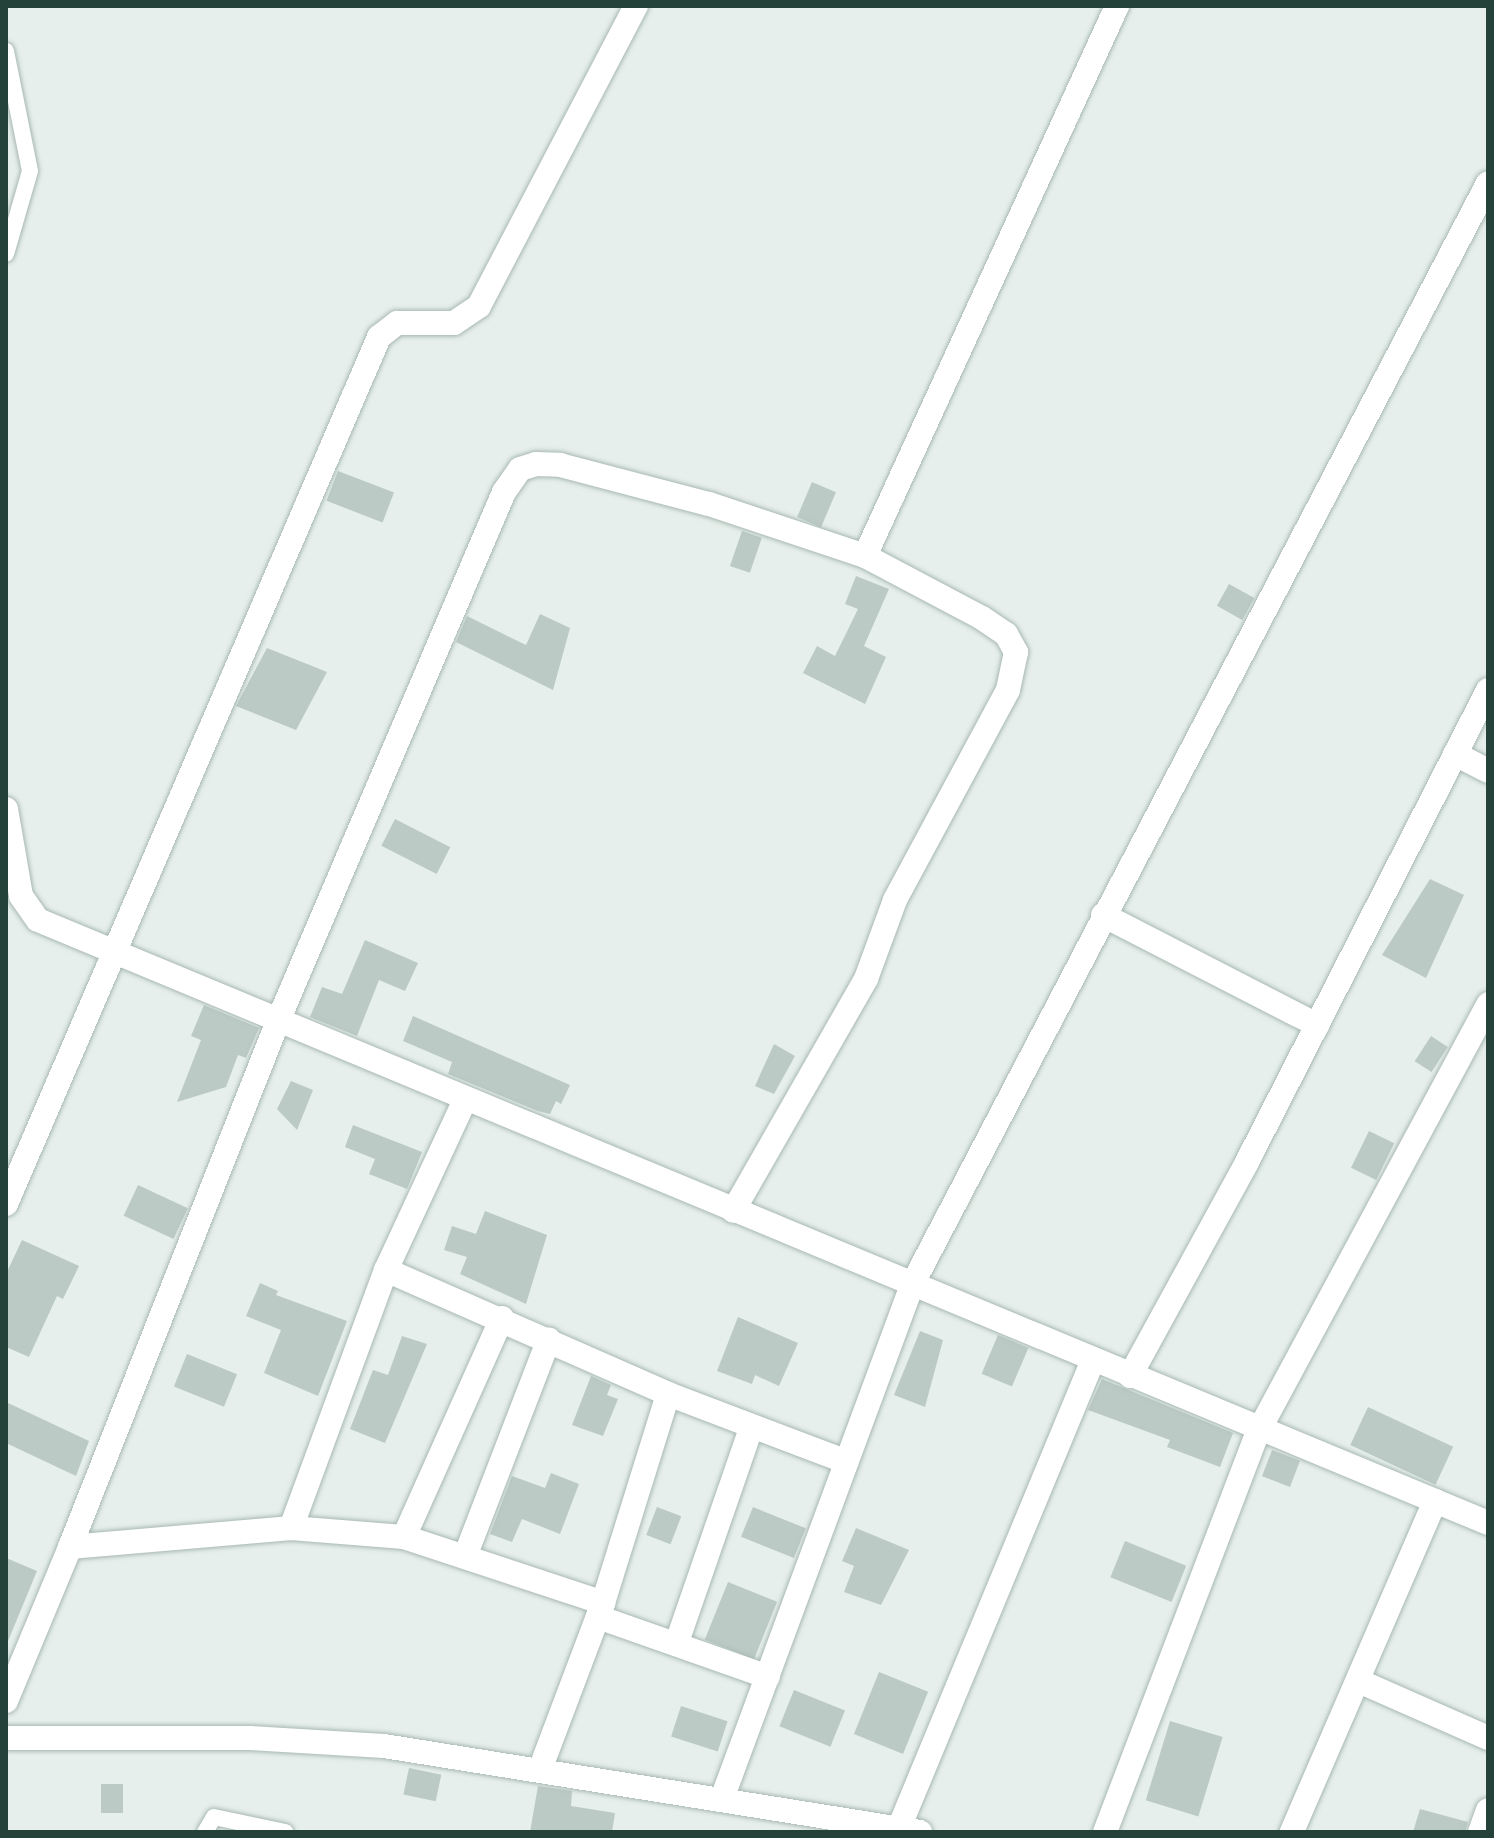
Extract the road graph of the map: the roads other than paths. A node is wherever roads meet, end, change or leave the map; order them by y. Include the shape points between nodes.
1 (636, 6) edge
2 (1117, 6) edge
3 (6, 51) edge
4 (1488, 183) edge
5 (6, 254) edge
6 (865, 556) junction
7 (1488, 690) edge
8 (1455, 754) junction
9 (1488, 771) edge
10 (6, 809) edge
11 (1103, 915) junction
12 (113, 955) junction
13 (1488, 1004) edge
14 (278, 1021) junction
15 (1317, 1025) junction
16 (465, 1100) junction
17 (6, 1204) edge
18 (733, 1211) junction
19 (386, 1270) junction
20 (912, 1285) junction
21 (502, 1318) junction
22 (549, 1339) junction
23 (1093, 1360) junction
24 (1130, 1376) junction
25 (668, 1394) junction
26 (751, 1428) junction
27 (1258, 1432) junction
28 (847, 1462) junction
29 (1435, 1501) junction
30 (1486, 1518) edge
31 (291, 1528) junction
32 (404, 1537) junction
33 (70, 1547) junction
34 (466, 1554) junction
35 (600, 1610) junction
36 (677, 1642) junction
37 (768, 1677) junction
38 (1361, 1682) junction
39 (6, 1701) edge
40 (6, 1738) edge
41 (1488, 1738) edge
42 (541, 1767) junction
43 (723, 1796) junction
44 (1488, 1810) edge
45 (910, 1830) edge
46 (205, 1832) edge
47 (285, 1832) edge
48 (1105, 1832) edge
49 (1292, 1832) edge
50 (1480, 1832) edge

1 - 12 street via 479,306 454,323 397,323 379,337
2 - 6 street
3 - 5 lane via 30,171
4 - 11 street
6 - 14 street via 709,504 560,465 520,469 504,492
6 - 18 street via 1006,634 1016,652 1015,669 895,900 866,979
7 - 8 street
8 - 9 street
8 - 15 street
10 - 12 street via 27,907 38,920
11 - 15 street
11 - 20 street
12 - 14 street
12 - 17 street
13 - 27 street
14 - 16 street
14 - 33 street
15 - 24 street
16 - 18 street
16 - 19 street
18 - 20 street
19 - 21 street
19 - 31 street
20 - 23 street
20 - 28 street
21 - 22 street
21 - 32 street
22 - 25 street
22 - 34 street
23 - 24 street
23 - 45 street
24 - 27 street
25 - 26 street
25 - 35 street
26 - 28 street
26 - 36 street
27 - 29 street
27 - 48 street
28 - 37 street
29 - 30 street
29 - 38 street
31 - 32 street
31 - 33 street
32 - 34 street
33 - 39 street
34 - 35 street
35 - 36 street
35 - 42 street
36 - 37 street
37 - 43 street
38 - 41 street
38 - 49 street
40 - 42 street via 306,1740
42 - 43 street
43 - 45 street
44 - 50 street
46 - 47 lane via 214,1817

